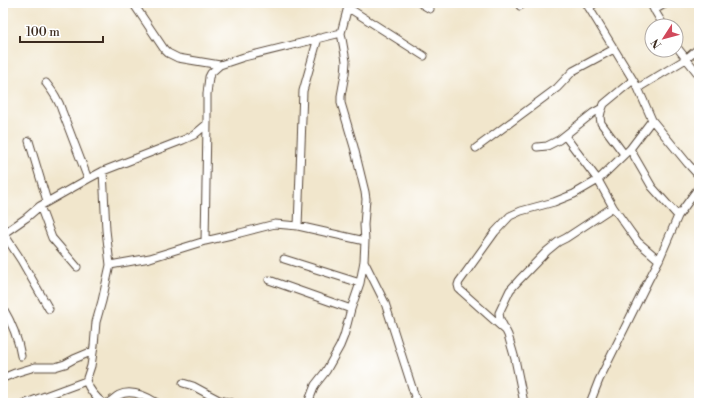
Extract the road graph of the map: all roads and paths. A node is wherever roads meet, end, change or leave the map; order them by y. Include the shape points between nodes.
1 (132, 3) edge
2 (420, 3) edge
3 (595, 3) edge
4 (650, 3) edge
5 (667, 3) edge
6 (348, 5) edge
7 (587, 5) edge
8 (430, 9) dead end
9 (654, 10) junction
10 (659, 18) edge
11 (341, 33) junction
12 (318, 38) junction
13 (699, 48) edge
14 (614, 49) junction
15 (424, 56) dead end
16 (684, 56) edge
17 (686, 59) junction
18 (220, 65) junction
19 (699, 75) edge
20 (633, 80) junction
21 (46, 83) dead end
22 (638, 88) junction
23 (602, 108) junction
24 (652, 120) junction
25 (207, 124) junction
26 (565, 136) junction
27 (29, 141) dead end
28 (537, 147) dead end
29 (476, 148) dead end
30 (627, 152) junction
31 (103, 171) junction
32 (699, 176) edge
33 (88, 179) junction
34 (598, 180) junction
35 (699, 188) edge
36 (47, 201) junction
37 (40, 206) junction
38 (614, 207) junction
39 (678, 216) junction
40 (298, 226) junction
41 (3, 234) edge
42 (205, 241) junction
43 (365, 241) junction
44 (284, 258) dead end
45 (659, 260) junction
46 (364, 261) junction
47 (110, 265) junction
48 (77, 267) dead end
49 (269, 280) dead end
50 (360, 283) junction
51 (3, 308) edge
52 (49, 309) dead end
53 (351, 309) junction
54 (506, 330) junction
55 (93, 352) junction
56 (21, 356) dead end
57 (3, 378) edge
58 (86, 382) junction
59 (183, 383) dead end
60 (26, 403) edge
61 (103, 403) edge
62 (108, 403) edge
63 (157, 403) edge
64 (232, 403) edge
65 (308, 403) edge
66 (417, 403) edge
67 (524, 403) edge
68 (590, 403) edge

1 - 18 street via 168,54
2 - 8 street
3 - 7 street
4 - 9 street
5 - 9 street
6 - 11 street
6 - 15 street
7 - 14 street
9 - 10 street
11 - 12 street
11 - 43 street via 346,61 341,103 365,192
12 - 18 street
12 - 40 street via 303,91
13 - 17 street
14 - 20 street
14 - 29 street via 573,71 557,88
16 - 17 street
17 - 19 street
17 - 22 street
18 - 25 street via 209,77
20 - 22 street
20 - 23 street
21 - 33 street via 60,103
22 - 24 street
23 - 26 street
23 - 30 street via 601,123
24 - 30 street
24 - 32 street
25 - 31 street via 183,140
25 - 42 street
26 - 28 street via 547,146
26 - 34 street
27 - 36 street
30 - 34 street
30 - 39 street via 652,188
31 - 33 street
31 - 47 street
33 - 36 street
34 - 38 street
34 - 54 street via 574,194 510,216 495,232 459,282 459,289
35 - 39 street
36 - 37 street
37 - 41 street
37 - 48 street via 52,238
38 - 45 street via 638,242
38 - 54 street via 558,242 510,290 499,313
39 - 45 street
40 - 42 street via 275,224
40 - 43 street
41 - 52 street via 25,266
42 - 47 street via 150,258
43 - 46 street
44 - 50 street
45 - 68 street
46 - 50 street
46 - 66 street via 385,304
47 - 55 street via 96,322
49 - 53 street
50 - 53 street
51 - 56 street via 18,341
53 - 65 street via 338,351 315,385
54 - 67 street
55 - 57 street via 55,367 35,367
55 - 58 street
58 - 60 street
58 - 61 street
59 - 64 street via 219,400
62 - 63 street via 127,392 137,393

